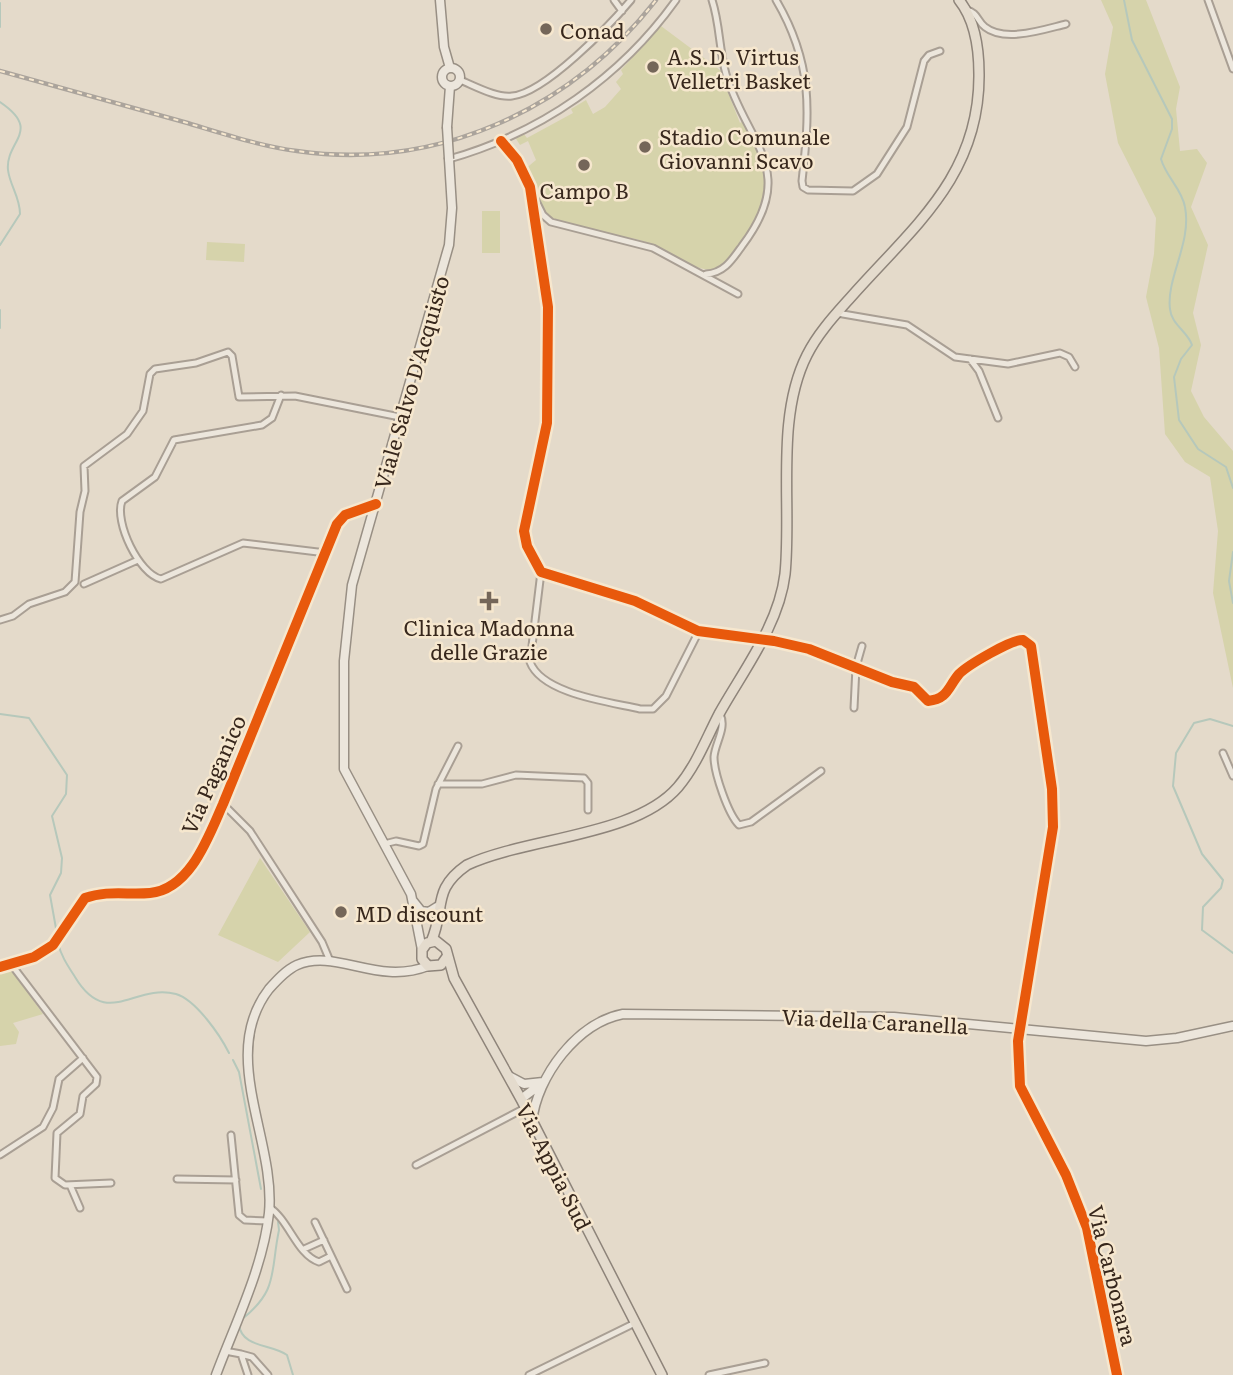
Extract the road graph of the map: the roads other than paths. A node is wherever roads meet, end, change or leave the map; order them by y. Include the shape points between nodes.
1 (440, 0) edge
2 (614, 0) edge
3 (631, 0) edge
4 (677, 0) edge
5 (712, 0) edge
6 (776, 0) edge
7 (959, 0) edge
8 (1208, 0) edge
9 (966, 10) junction
10 (622, 11) junction
11 (1066, 24) dead end
12 (940, 51) dead end
13 (450, 68) junction
14 (1233, 69) edge
15 (460, 80) junction
16 (450, 86) junction
17 (501, 141) junction
18 (449, 159) junction
19 (530, 187) junction
20 (706, 274) junction
21 (738, 294) dead end
22 (837, 313) junction
23 (970, 359) junction
24 (1075, 367) dead end
25 (281, 395) junction
26 (401, 417) junction
27 (998, 418) dead end
28 (376, 504) junction
29 (326, 553) junction
30 (138, 560) junction
31 (541, 572) junction
32 (85, 584) dead end
33 (0, 620) edge
34 (699, 631) junction
35 (762, 639) junction
36 (862, 646) dead end
37 (856, 667) junction
38 (854, 708) dead end
39 (720, 714) junction
40 (458, 746) dead end
41 (1223, 753) dead end
42 (821, 771) dead end
43 (1233, 776) edge
44 (438, 784) junction
45 (223, 804) junction
46 (588, 810) dead end
47 (384, 844) junction
48 (413, 901) junction
49 (437, 907) junction
50 (438, 920) junction
51 (416, 926) junction
52 (431, 942) junction
53 (444, 946) junction
54 (421, 952) junction
55 (446, 958) junction
56 (330, 961) junction
57 (11, 964) junction
58 (432, 966) junction
59 (0, 967) edge
60 (401, 973) junction
61 (454, 978) junction
62 (1233, 1026) edge
63 (1021, 1030) junction
64 (83, 1058) junction
65 (509, 1076) junction
66 (543, 1082) junction
67 (523, 1103) junction
68 (532, 1122) junction
69 (231, 1135) dead end
70 (0, 1144) edge
71 (3, 1153) edge
72 (416, 1165) dead end
73 (177, 1179) dead end
74 (236, 1180) junction
75 (111, 1183) dead end
76 (70, 1185) junction
77 (269, 1206) junction
78 (80, 1208) dead end
79 (268, 1221) junction
80 (315, 1223) dead end
81 (324, 1240) junction
82 (304, 1248) junction
83 (331, 1256) junction
84 (347, 1289) dead end
85 (635, 1324) junction
86 (225, 1351) junction
87 (241, 1354) junction
88 (765, 1363) dead end
89 (216, 1375) edge
90 (248, 1375) edge
91 (268, 1375) edge
92 (529, 1375) edge
93 (662, 1375) edge
94 (709, 1375) edge
95 (1117, 1375) edge

1 - 13 main road
2 - 10 street
3 - 10 street
4 - 17 street via 613,72
5 - 20 street via 726,74 762,150 769,184 744,244 724,269
6 - 12 street via 804,64 807,118 802,181 808,190 853,191 876,177 906,127 925,59
7 - 9 main road
8 - 14 street
9 - 11 street via 987,29 1004,33
9 - 22 main road via 977,49 979,91 965,155 943,193
10 - 15 street via 568,62 519,95 502,96
13 - 15 main road via 459,71
13 - 16 main road via 442,77
15 - 16 main road
16 - 18 main road, Viale Salvo D'Acquisto, bridge
17 - 18 street
17 - 19 street
18 - 26 main road, Viale Salvo D'Acquisto via 449,245
19 - 20 street via 551,222 653,248
19 - 31 street via 548,307 549,399 524,531
20 - 21 street
22 - 23 street via 901,323 947,354
22 - 35 main road via 809,351 795,390 789,433 784,581
23 - 24 street via 1013,363 1060,353 1069,356
23 - 27 street
25 - 26 street
25 - 30 street via 264,424 178,438 170,444 155,477 120,505 121,523
25 - 33 street via 238,396 228,352 153,370 141,415 125,437 84,466 75,582 65,592
26 - 28 main road, Viale Salvo D'Acquisto
28 - 29 main road, Via Paganico via 343,516
28 - 47 main road, Viale Salvo D'Acquisto via 348,614 342,752 348,778
29 - 30 street via 243,543 161,579 149,574
29 - 45 main road, Via Paganico
30 - 32 street
31 - 34 street via 631,599
31 - 34 street via 529,659 536,673 562,689 642,710 656,708
34 - 35 street
35 - 37 street via 805,648
35 - 39 main road
36 - 37 street
37 - 38 street
37 - 63 street, Via Carbonara via 914,687 931,701 949,692 962,671 1010,642 1023,640 1031,646 1054,823
39 - 42 street via 723,723 715,765 728,808 740,826
39 - 49 main road via 688,773 658,804 629,818 467,865 446,883
40 - 44 street
41 - 43 street
44 - 46 street via 486,784 516,775 584,778
44 - 47 street via 424,846 396,841
45 - 56 street via 254,837
45 - 57 main road, Via Paganico via 201,848 174,884 153,892 88,897 49,948
47 - 48 main road, Viale Salvo D'Acquisto
48 - 49 main road via 421,911
48 - 51 main road, Viale Salvo D'Acquisto
49 - 50 main road
50 - 52 main road
50 - 53 main road
51 - 52 main road
51 - 54 main road, Viale Salvo D'Acquisto
52 - 53 main road
52 - 54 main road
53 - 55 main road, Via Appia Sud
54 - 58 main road
54 - 60 main road
55 - 58 main road
55 - 61 main road, Via Appia Sud
56 - 60 main road via 373,972
56 - 77 main road via 306,962 287,971 265,996 251,1026 249,1073
57 - 59 main road, Via Paganico
57 - 64 street
58 - 60 main road
58 - 61 main road
61 - 65 main road, Via Appia Sud
62 - 63 main road, Via della Caranella via 1156,1041
63 - 66 main road, Via della Caranella via 881,1016 626,1013 605,1018 586,1030
63 - 95 street, Via Carbonara via 1017,1056 1020,1086 1066,1175 1087,1228
64 - 71 street via 59,1079 44,1127
64 - 76 street via 97,1082 83,1096 80,1114 60,1129 55,1140 55,1178
65 - 66 main road via 524,1084
65 - 67 main road, Via Appia Sud
66 - 67 main road, Via della Caranella
66 - 68 main road, Via della Caranella
67 - 68 main road, Via Appia Sud
67 - 72 street
68 - 85 main road, Via Appia Sud
69 - 74 street
70 - 71 street
73 - 74 street
74 - 79 street via 240,1217
75 - 76 street
76 - 78 street
77 - 79 main road
77 - 82 street
79 - 86 main road
80 - 81 street
81 - 82 street
81 - 83 street
82 - 83 street via 316,1261
83 - 84 street
85 - 92 street
85 - 93 main road, Via Appia Sud
86 - 87 street
86 - 89 main road
87 - 90 street
87 - 91 street via 253,1357
88 - 94 street

